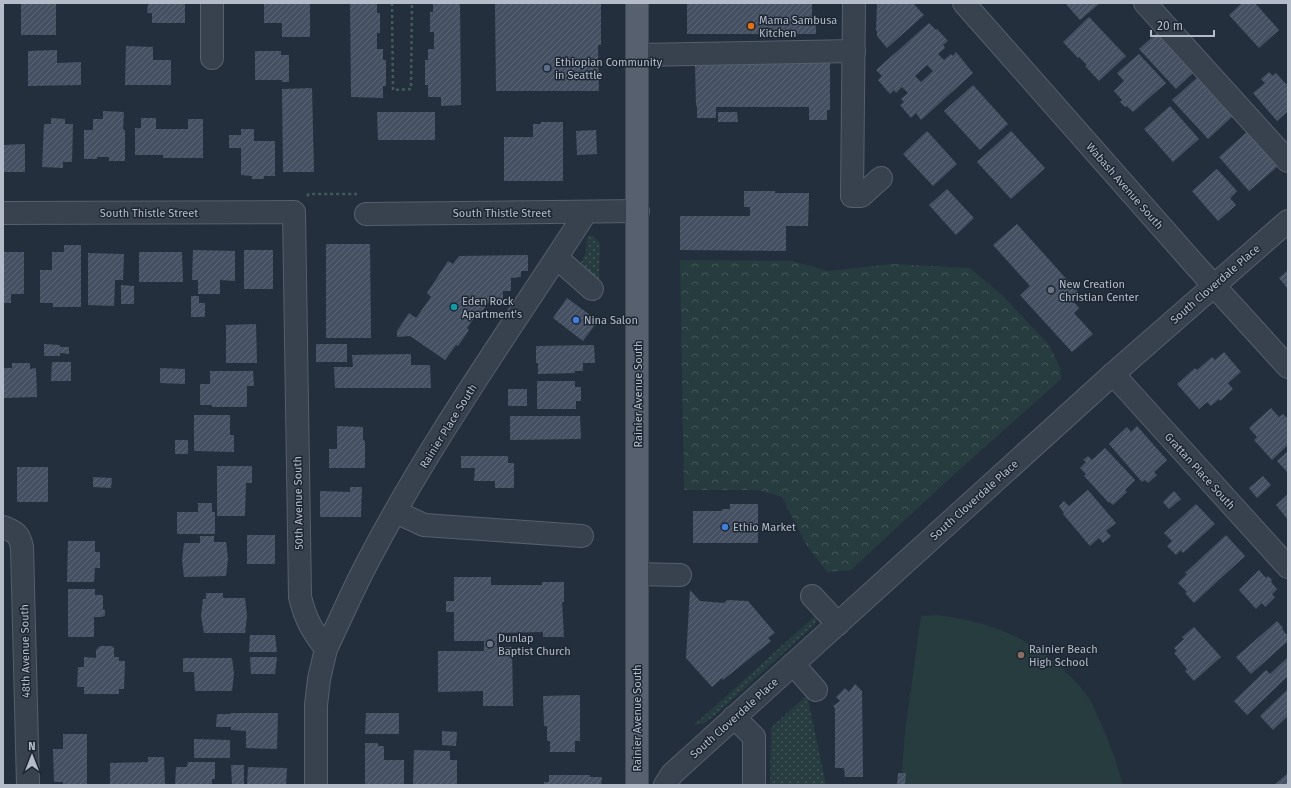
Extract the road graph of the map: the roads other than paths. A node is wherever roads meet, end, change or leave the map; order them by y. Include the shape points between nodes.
1 (212, 3) edge
2 (637, 3) edge
3 (854, 3) edge
4 (964, 3) edge
5 (1145, 3) edge
6 (854, 51) junction
7 (637, 55) junction
8 (212, 58) dead end
9 (1288, 161) edge
10 (881, 178) dead end
11 (638, 211) junction
12 (294, 212) joint
13 (586, 212) junction
14 (3, 213) edge
15 (366, 214) road end
16 (1288, 221) edge
17 (557, 258) junction
18 (1213, 285) junction
19 (592, 289) dead end
20 (1288, 367) edge
21 (1113, 374) junction
22 (396, 512) junction
23 (3, 527) edge
24 (582, 536) dead end
25 (1288, 567) edge
26 (637, 574) junction
27 (680, 575) dead end
28 (812, 596) dead end
29 (838, 624) junction
30 (326, 649) junction
31 (793, 664) junction
32 (816, 690) dead end
33 (734, 717) junction
34 (754, 782) dead end
35 (28, 785) edge
36 (316, 785) edge
37 (637, 785) edge
38 (665, 785) edge

1 - 8 street
2 - 7 main road, Rainier Avenue South
3 - 6 street
4 - 18 street, Wabash Avenue South
5 - 9 street
6 - 7 street
6 - 10 street via 844,197 861,196
7 - 11 main road, Rainier Avenue South
11 - 13 street, South Thistle Street
11 - 26 main road, Rainier Avenue South
12 - 14 street, South Thistle Street
12 - 30 street, 50th Avenue South via 300,597 311,629
13 - 15 street, South Thistle Street
13 - 17 street, Rainier Place South
16 - 18 street, South Cloverdale Place
17 - 19 street
17 - 22 street, Rainier Place South via 471,387
18 - 20 street, Wabash Avenue South
18 - 21 street, South Cloverdale Place
21 - 25 street, Grattan Place South
21 - 29 street, South Cloverdale Place
22 - 24 street via 424,525
22 - 30 street, Rainier Place South via 365,567
23 - 35 street, 48th Avenue South via 16,533 22,547
26 - 27 street
26 - 37 main road, Rainier Avenue South
28 - 29 street
29 - 31 street, South Cloverdale Place
30 - 36 street via 316,704
31 - 32 street
31 - 33 street, South Cloverdale Place
33 - 34 street via 754,737
33 - 38 street, South Cloverdale Place via 672,774

